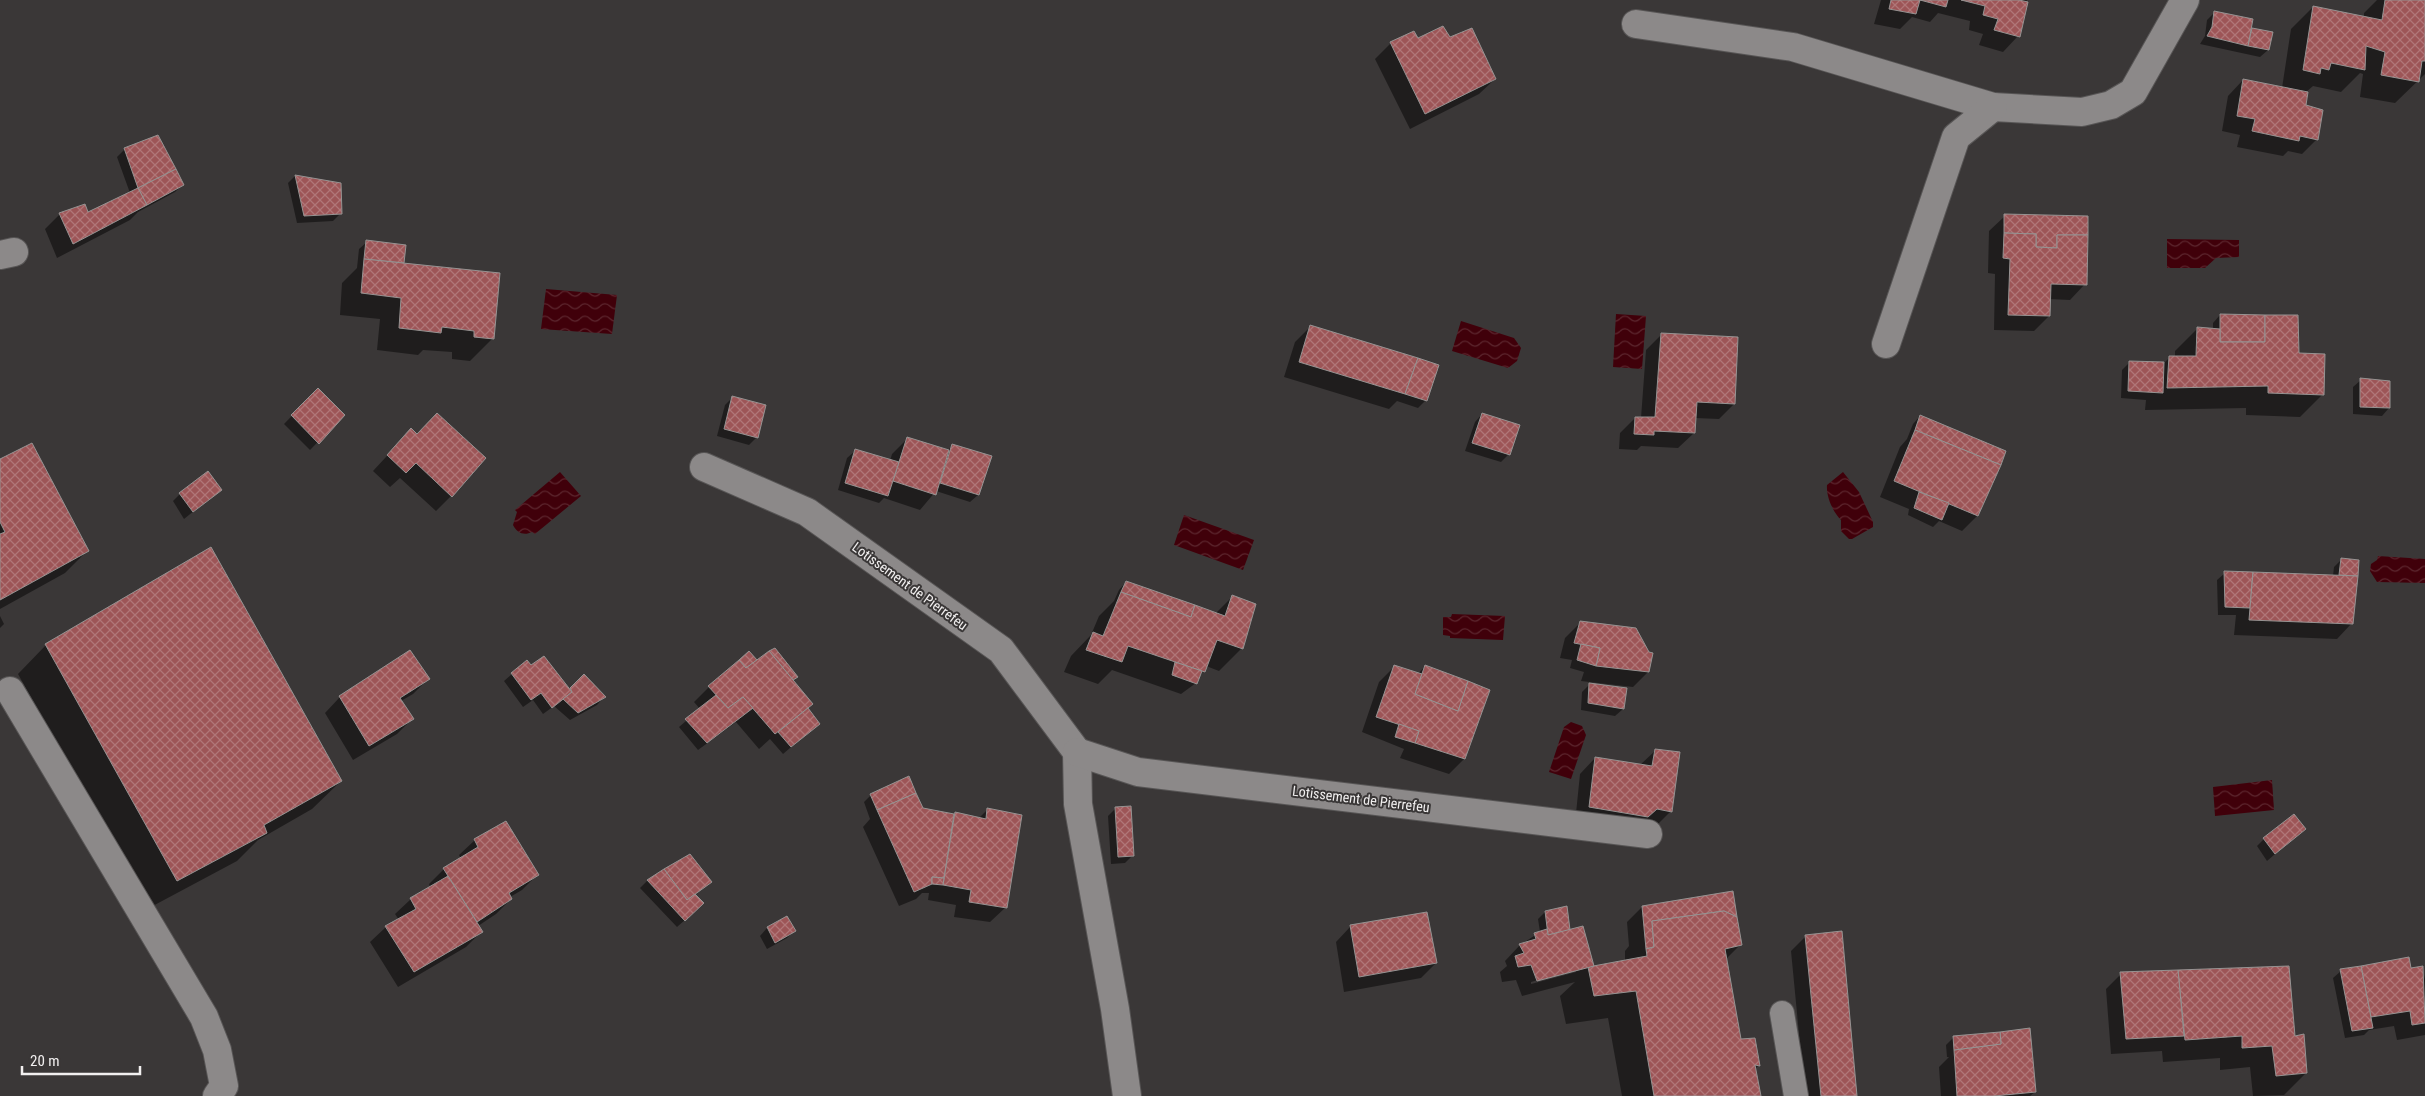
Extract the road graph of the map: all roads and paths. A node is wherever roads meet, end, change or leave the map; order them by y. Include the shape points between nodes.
1 (2185, 0) edge
2 (1636, 24) dead end
3 (1993, 106) junction
4 (1886, 344) dead end
5 (704, 466) dead end
6 (10, 691) dead end
7 (1077, 752) junction
8 (1648, 834) dead end
9 (1782, 1013) dead end
10 (217, 1096) edge
11 (1128, 1096) edge
12 (1796, 1096) edge

1 - 3 street via 2133,92 2111,105 2082,112
2 - 3 street via 1793,47
3 - 4 street via 1956,137
5 - 7 street, Lotissement de Pierrefeu via 807,512 1001,650
6 - 10 street via 204,1017 217,1050 224,1086
7 - 8 street, Lotissement de Pierrefeu via 1138,772
7 - 11 street via 1078,804
9 - 12 lane

